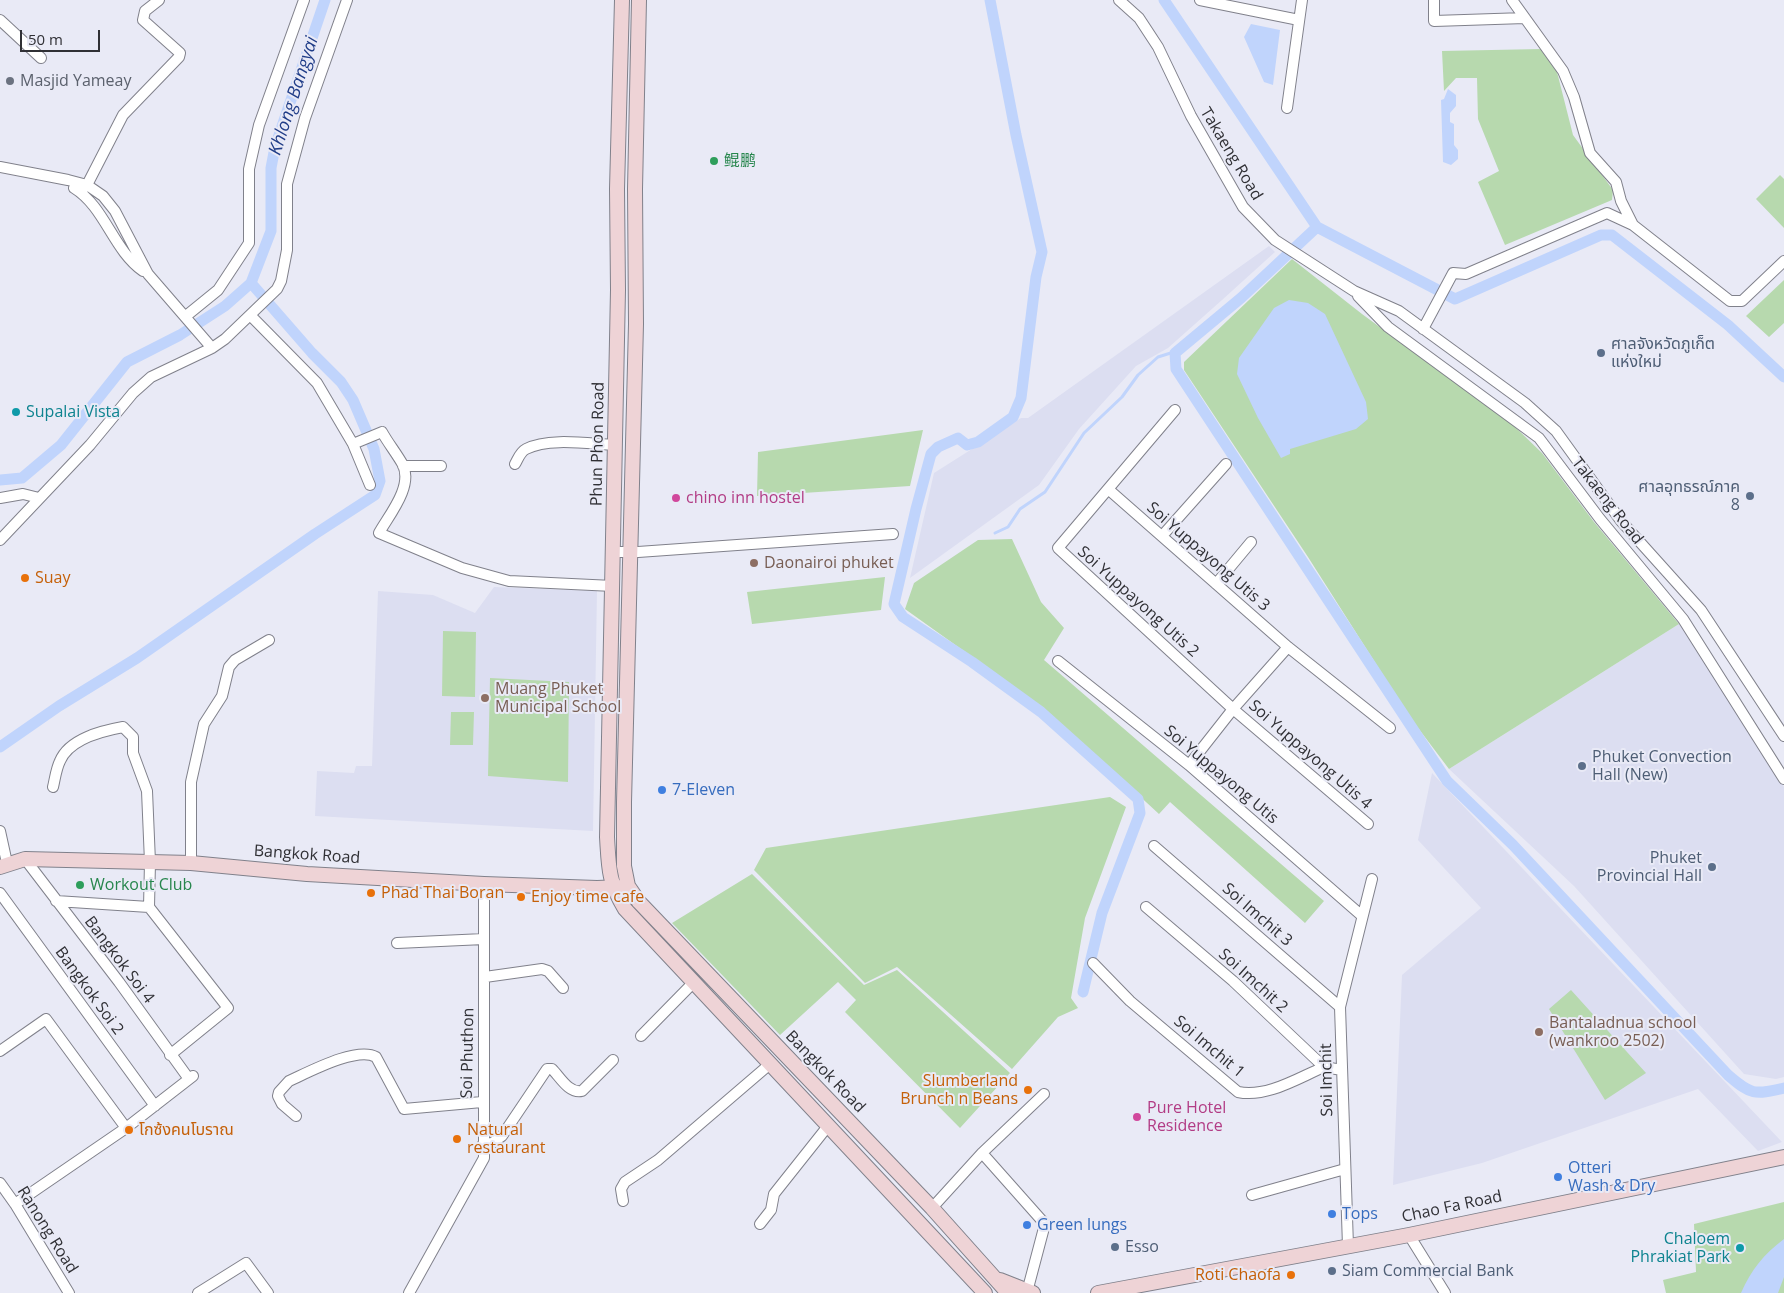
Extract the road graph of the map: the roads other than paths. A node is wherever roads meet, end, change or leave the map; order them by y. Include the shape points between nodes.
1 (159, 0) edge
2 (304, 0) edge
3 (347, 0) edge
4 (622, 0) edge
5 (639, 0) edge
6 (1119, 0) edge
7 (1200, 0) edge
8 (1302, 0) edge
9 (1434, 0) edge
10 (1512, 0) edge
11 (1525, 18) junction
12 (0, 20) edge
13 (1299, 20) junction
14 (41, 58) dead end
15 (1287, 108) dead end
16 (0, 167) edge
17 (83, 188) junction
18 (1633, 225) junction
19 (1784, 261) edge
20 (148, 274) junction
21 (1354, 291) junction
22 (250, 315) junction
23 (186, 316) junction
24 (1423, 329) junction
25 (212, 348) junction
26 (1175, 410) dead end
27 (356, 442) junction
28 (616, 445) junction
29 (514, 464) dead end
30 (1226, 464) dead end
31 (403, 466) junction
32 (441, 466) dead end
33 (370, 485) dead end
34 (1108, 489) junction
35 (0, 498) edge
36 (39, 498) junction
37 (893, 534) dead end
38 (1162, 536) junction
39 (0, 540) edge
40 (1251, 542) dead end
41 (614, 552) junction
42 (631, 552) junction
43 (1660, 564) junction
44 (1647, 575) junction
45 (1216, 584) junction
46 (613, 586) junction
47 (270, 640) dead end
48 (1288, 647) junction
49 (1058, 661) dead end
50 (1233, 709) junction
51 (1390, 728) dead end
52 (1784, 736) edge
53 (1189, 765) junction
54 (1784, 779) edge
55 (52, 787) dead end
56 (1368, 824) dead end
57 (0, 831) edge
58 (1154, 846) dead end
59 (26, 859) junction
60 (150, 862) junction
61 (191, 863) junction
62 (3, 865) edge
63 (1372, 879) dead end
64 (484, 884) junction
65 (628, 886) junction
66 (613, 889) junction
67 (0, 893) edge
68 (56, 901) junction
69 (149, 907) junction
70 (1146, 907) dead end
71 (1361, 915) junction
72 (484, 939) junction
73 (397, 943) dead end
74 (1093, 963) dead end
75 (484, 977) junction
76 (694, 983) junction
77 (563, 988) dead end
78 (1340, 1007) junction
79 (641, 1036) dead end
80 (0, 1051) edge
81 (170, 1055) junction
82 (613, 1060) dead end
83 (770, 1064) junction
84 (1324, 1067) junction
85 (1342, 1070) junction
86 (1044, 1094) dead end
87 (482, 1102) junction
88 (155, 1106) junction
89 (296, 1116) dead end
90 (828, 1126) junction
91 (126, 1128) junction
92 (483, 1144) junction
93 (982, 1152) junction
94 (1784, 1157) edge
95 (1345, 1169) junction
96 (0, 1183) edge
97 (1252, 1195) dead end
98 (623, 1201) dead end
99 (15, 1204) junction
100 (932, 1208) junction
101 (760, 1224) dead end
102 (1409, 1235) junction
103 (1348, 1246) junction
104 (991, 1274) junction
105 (971, 1276) junction
106 (1030, 1292) edge
107 (69, 1293) edge
108 (198, 1293) edge
109 (268, 1293) edge
110 (409, 1293) edge
111 (971, 1293) edge
112 (985, 1293) edge
113 (1008, 1293) edge
114 (1098, 1293) edge
115 (1445, 1293) edge

1 - 17 street via 145,11 144,20 180,55 123,115
2 - 23 street via 257,134 249,169 249,243 218,290
3 - 22 street via 305,118 286,184 287,250 281,281 271,296
4 - 28 main road, Phun Phon Road
5 - 42 main road
6 - 21 street, Takaeng Road via 1139,18 1158,47 1191,116 1243,207 1275,240
7 - 13 street
8 - 13 street
9 - 11 street via 1434,21
10 - 11 street
11 - 18 street via 1563,71 1590,153 1616,182
12 - 14 street
13 - 15 street
16 - 17 street
17 - 20 street via 114,240
17 - 20 street via 103,196 115,211
18 - 19 street via 1730,301 1742,301
18 - 24 street via 1607,213 1466,274 1453,272
20 - 23 street
21 - 24 street, Takaeng Road via 1399,311
21 - 44 street, Takaeng Road via 1388,327 1539,438
22 - 25 street
22 - 27 street via 317,383
23 - 25 street
24 - 43 street, Takaeng Road via 1525,404 1556,431 1621,521
25 - 36 street via 151,377
26 - 34 street
27 - 31 street via 382,432
27 - 33 street
28 - 29 street via 561,442 533,446 520,453
28 - 41 main road, Phun Phon Road
30 - 38 street
31 - 32 street
31 - 46 street via 406,480 379,533 462,568 509,581
34 - 38 street, Soi Yuppayong Utis 3
34 - 50 street, Soi Yuppayong Utis 2 via 1058,548
35 - 36 street via 23,494
36 - 39 street
37 - 42 street
38 - 45 street, Soi Yuppayong Utis 3
40 - 45 street
41 - 42 street
41 - 46 main road, Phun Phon Road
42 - 65 main road via 624,856
43 - 44 street
43 - 52 street, Takaeng Road via 1701,610
44 - 54 street, Takaeng Road via 1684,619
45 - 48 street, Soi Yuppayong Utis 3
46 - 66 main road, Phun Phon Road via 607,836
47 - 61 street via 228,667 222,696 204,724 191,782
48 - 50 street
48 - 51 street, Soi Yuppayong Utis 3
49 - 53 street, Soi Yuppayong Utis
50 - 53 street
50 - 56 street, Soi Yuppayong Utis 4
53 - 71 street, Soi Yuppayong Utis
55 - 60 street via 60,760 69,747 112,729 123,727 130,731 133,753 147,791
57 - 62 street
58 - 78 street, Soi Imchit 3
59 - 60 main road, Bangkok Road
59 - 62 main road, Bangkok Road
59 - 68 street, Bangkok Soi 4
60 - 61 main road, Bangkok Road
60 - 69 street
61 - 64 main road, Bangkok Road via 307,874
63 - 71 street, Soi Imchit
64 - 66 main road, Bangkok Road
64 - 72 street, Soi Phuthon
65 - 66 main road, Bangkok Road
65 - 100 main road, Bangkok Road via 639,902
66 - 76 main road, Bangkok Road via 625,909
67 - 88 street, Bangkok Soi 2
68 - 69 street
68 - 81 street, Bangkok Soi 4
69 - 81 street via 228,1008
70 - 84 street, Soi Imchit 2 via 1233,981
71 - 78 street, Soi Imchit
72 - 73 street
72 - 75 street, Soi Phuthon
74 - 84 street, Soi Imchit 1 via 1130,1001 1238,1092 1262,1093
75 - 77 street via 542,969 548,971
75 - 87 street, Soi Phuthon
76 - 79 street
76 - 83 main road, Bangkok Road
78 - 85 street, Soi Imchit
80 - 91 street via 46,1019
81 - 88 street, Bangkok Soi 4 via 191,1077
82 - 92 street via 582,1091 576,1092 552,1069 547,1069 502,1136 492,1144
83 - 90 main road, Bangkok Road
83 - 98 street via 658,1160 625,1182 621,1189
84 - 85 street
85 - 95 street, Soi Imchit
86 - 93 street
87 - 89 street via 404,1109 376,1057 367,1054 350,1056 289,1080 278,1096
87 - 92 street, Soi Phuthon
88 - 91 street
90 - 101 street via 774,1194 770,1210
90 - 105 main road, Bangkok Road
91 - 99 street
92 - 110 street, Soi Phuthon via 484,1158
93 - 100 street
93 - 106 street via 1045,1224
94 - 102 main road, Chao Fa Road
95 - 97 street
95 - 103 street, Soi Imchit
96 - 99 street, Ranong Road
99 - 107 street, Ranong Road
100 - 104 main road, Bangkok Road
102 - 103 main road, Chao Fa Road
102 - 115 street
103 - 114 main road, Chao Fa Road
104 - 106 main road
104 - 113 main road, Bangkok Road
105 - 111 main road
105 - 112 main road, Bangkok Road
108 - 109 street via 246,1263

